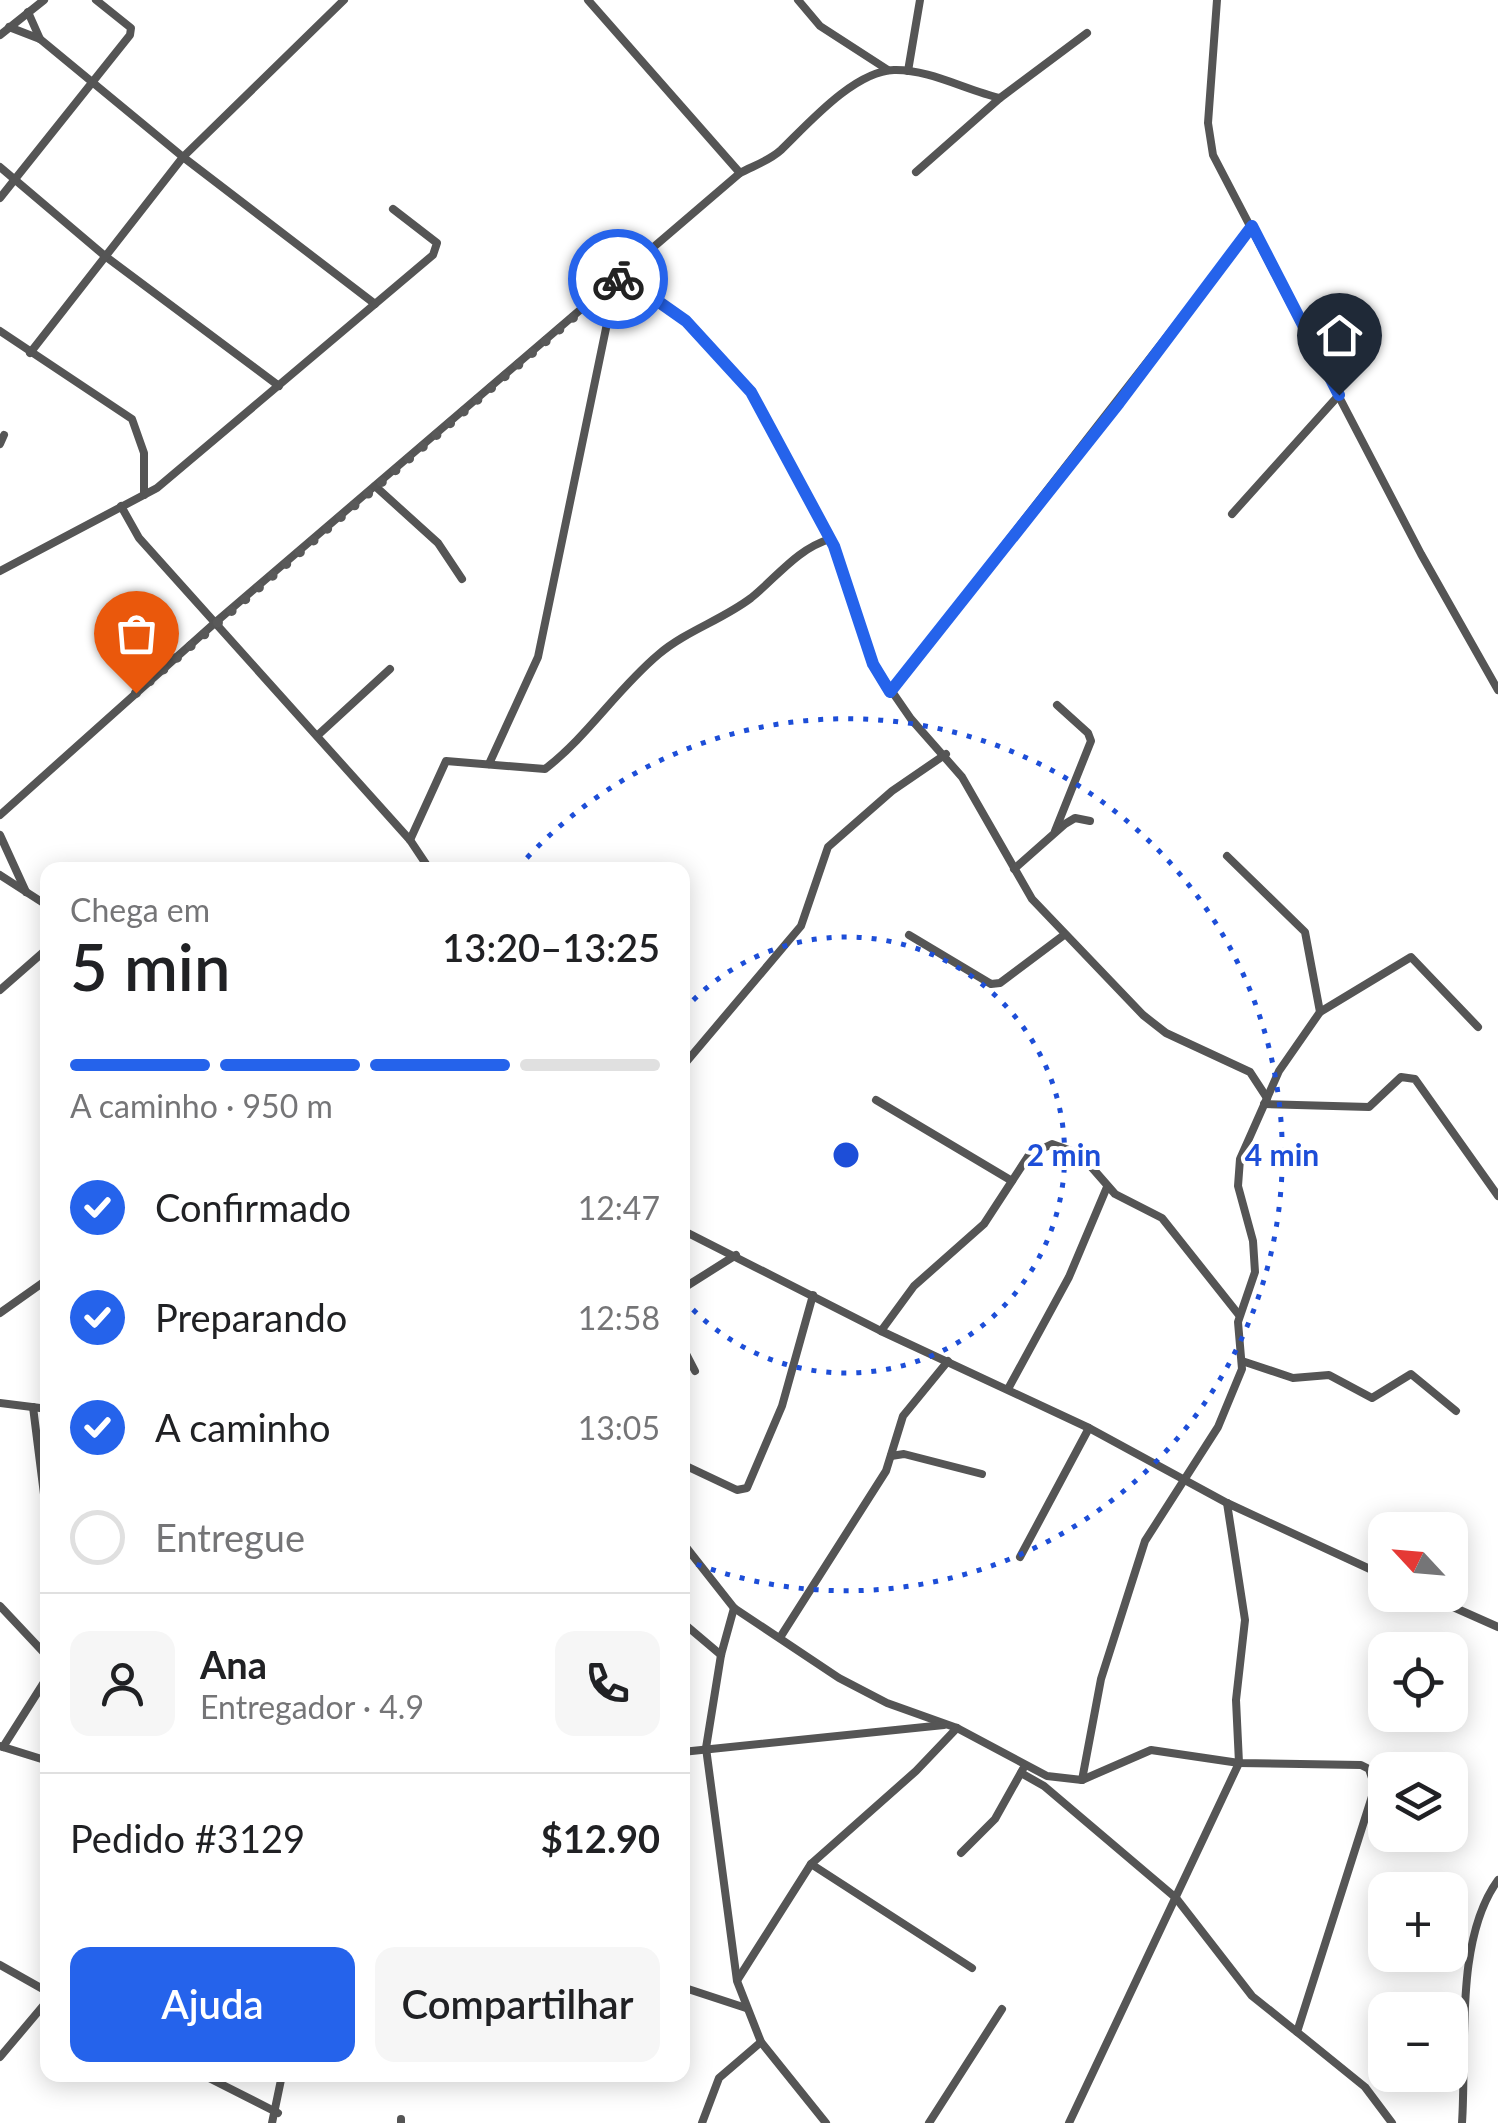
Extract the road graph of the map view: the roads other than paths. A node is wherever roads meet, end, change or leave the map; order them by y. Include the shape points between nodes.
1 (44, 0) edge
2 (96, 0) edge
3 (344, 0) edge
4 (588, 0) edge
5 (798, 0) edge
6 (920, 0) edge
7 (1216, 0) edge
8 (28, 12) junction
9 (9, 27) junction
10 (1087, 33) dead end
11 (0, 34) edge
12 (40, 39) junction
13 (888, 70) junction
14 (908, 71) junction
15 (94, 84) junction
16 (1000, 98) junction
17 (183, 158) junction
18 (0, 167) edge
19 (916, 172) dead end
20 (740, 173) junction
21 (16, 179) junction
22 (0, 198) edge
23 (393, 209) dead end
24 (1252, 226) junction
25 (106, 256) junction
26 (619, 278) junction
27 (375, 304) junction
28 (0, 331) edge
29 (30, 353) junction
30 (279, 386) junction
31 (1339, 395) junction
32 (375, 486) junction
33 (144, 495) junction
34 (120, 506) junction
35 (1232, 514) dead end
36 (830, 539) junction
37 (0, 571) edge
38 (462, 578) dead end
39 (217, 620) junction
40 (390, 669) dead end
41 (1498, 690) edge
42 (890, 692) junction
43 (1056, 705) dead end
44 (318, 735) junction
45 (946, 754) junction
46 (488, 764) junction
47 (0, 815) edge
48 (1090, 821) dead end
49 (1054, 831) junction
50 (0, 836) edge
51 (410, 840) junction
52 (1227, 856) dead end
53 (425, 862) edge
54 (1014, 869) junction
55 (0, 876) edge
56 (26, 892) junction
57 (40, 901) edge
58 (909, 935) dead end
59 (1064, 935) junction
60 (40, 955) edge
61 (0, 990) edge
62 (1320, 1012) junction
63 (1478, 1027) dead end
64 (690, 1058) edge
65 (876, 1100) dead end
66 (1266, 1101) junction
67 (1012, 1181) junction
68 (1107, 1187) junction
69 (1498, 1196) edge
70 (690, 1234) edge
71 (736, 1255) junction
72 (690, 1284) edge
73 (40, 1285) edge
74 (813, 1296) junction
75 (0, 1313) edge
76 (1239, 1315) junction
77 (880, 1331) junction
78 (948, 1360) junction
79 (1242, 1361) junction
80 (690, 1362) edge
81 (695, 1372) dead end
82 (1008, 1389) junction
83 (0, 1402) edge
84 (33, 1407) junction
85 (40, 1407) edge
86 (1456, 1411) dead end
87 (1089, 1428) junction
88 (891, 1456) junction
89 (40, 1463) edge
90 (690, 1468) edge
91 (982, 1474) dead end
92 (1186, 1482) junction
93 (1227, 1504) junction
94 (690, 1552) edge
95 (1020, 1557) dead end
96 (1368, 1568) edge
97 (0, 1606) edge
98 (734, 1608) junction
99 (1464, 1612) edge
100 (1498, 1627) edge
101 (690, 1629) edge
102 (782, 1636) junction
103 (40, 1648) edge
104 (721, 1655) junction
105 (40, 1688) edge
106 (953, 1726) junction
107 (2, 1746) edge
108 (706, 1748) junction
109 (690, 1751) edge
110 (40, 1759) edge
111 (1239, 1764) junction
112 (1023, 1769) junction
113 (1082, 1780) junction
114 (961, 1853) dead end
115 (810, 1864) junction
116 (1498, 1880) edge
117 (1176, 1898) junction
118 (0, 1965) edge
119 (972, 1968) dead end
120 (737, 1981) junction
121 (40, 1988) edge
122 (690, 1990) edge
123 (746, 2008) junction
124 (40, 2010) edge
125 (1002, 2010) dead end
126 (1297, 2032) junction
127 (761, 2042) junction
128 (0, 2057) edge
129 (218, 2082) edge
130 (281, 2082) edge
131 (278, 2113) junction
132 (272, 2123) edge
133 (702, 2123) edge
134 (826, 2123) edge
135 (929, 2123) edge
136 (1069, 2123) edge
137 (1392, 2123) edge
138 (1462, 2123) edge

1 - 8 street
2 - 15 street via 132,31
3 - 17 street
4 - 20 street
5 - 13 street via 820,26
6 - 14 street
7 - 24 street via 1210,143
8 - 9 street
8 - 12 street
9 - 11 street
9 - 12 street
10 - 16 street
12 - 15 street
13 - 14 street
13 - 20 street via 863,80 800,126 780,151
14 - 16 street
15 - 17 street
15 - 21 street
16 - 19 street
17 - 25 street
17 - 27 street
18 - 21 street
20 - 26 street
21 - 22 street
21 - 25 street
23 - 27 street via 438,247
24 - 31 street
24 - 42 street
25 - 29 street
25 - 30 street
26 - 32 street
26 - 36 street via 686,321 751,392
26 - 46 street via 538,657
27 - 30 street
28 - 29 street
29 - 33 street via 132,419 144,453
30 - 33 street
31 - 35 street
31 - 41 street
32 - 38 street via 438,543
32 - 39 street
33 - 34 street
34 - 37 street
34 - 39 street via 139,538
36 - 42 street via 873,664
36 - 46 street via 804,550 732,613 658,654 545,769
39 - 44 street
39 - 47 street
40 - 44 street
42 - 45 street
43 - 49 street via 1091,742
44 - 51 street
45 - 54 street
45 - 64 street via 828,847 801,926
46 - 51 street via 446,761
48 - 49 street via 1076,818
49 - 54 street
50 - 56 street
51 - 53 street
52 - 62 street via 1306,932
54 - 59 street
55 - 56 street
56 - 57 street
58 - 59 street via 991,984
59 - 66 street via 1166,1033 1250,1072
60 - 61 street
62 - 63 street via 1411,957
62 - 66 street
65 - 67 street
66 - 69 street via 1368,1107 1401,1076 1415,1079
66 - 76 street via 1237,1173 1255,1272
67 - 68 street via 1029,1155 1052,1144 1080,1154
67 - 77 street via 984,1224 914,1286
68 - 76 street via 1162,1218
68 - 82 street
70 - 71 street
71 - 72 street
71 - 74 street
73 - 75 street
74 - 77 street
74 - 90 street via 782,1406 747,1488 737,1490
76 - 79 street
77 - 78 street
78 - 82 street
78 - 88 street via 902,1416
79 - 86 street via 1293,1378 1329,1376 1372,1398 1411,1374
79 - 92 street via 1229,1405
80 - 81 street
82 - 87 street
83 - 84 street
84 - 85 street
84 - 89 street
87 - 92 street
87 - 95 street
88 - 91 street
88 - 102 street
92 - 93 street
92 - 113 street via 1157,1517 1140,1558 1101,1679
93 - 96 street
93 - 111 street via 1245,1620 1236,1700
94 - 98 street
97 - 103 street
98 - 102 street
98 - 104 street
99 - 100 street
101 - 104 street
102 - 106 street via 857,1690
104 - 108 street
105 - 107 street
106 - 108 street
106 - 112 street
106 - 115 street via 916,1771
107 - 110 street
108 - 109 street
108 - 120 street
111 - 113 street via 1151,1750
111 - 117 street
111 - 126 street via 1362,1765 1375,1776
112 - 113 street
112 - 114 street via 995,1819
112 - 117 street
115 - 119 street
115 - 120 street
116 - 138 street via 1470,1946
117 - 126 street via 1252,1996
117 - 136 street
118 - 121 street
120 - 123 street
122 - 123 street
123 - 127 street
124 - 128 street
125 - 135 street
126 - 137 street via 1366,2086
127 - 133 street via 720,2078
127 - 134 street
129 - 131 street
130 - 131 street
131 - 132 street

